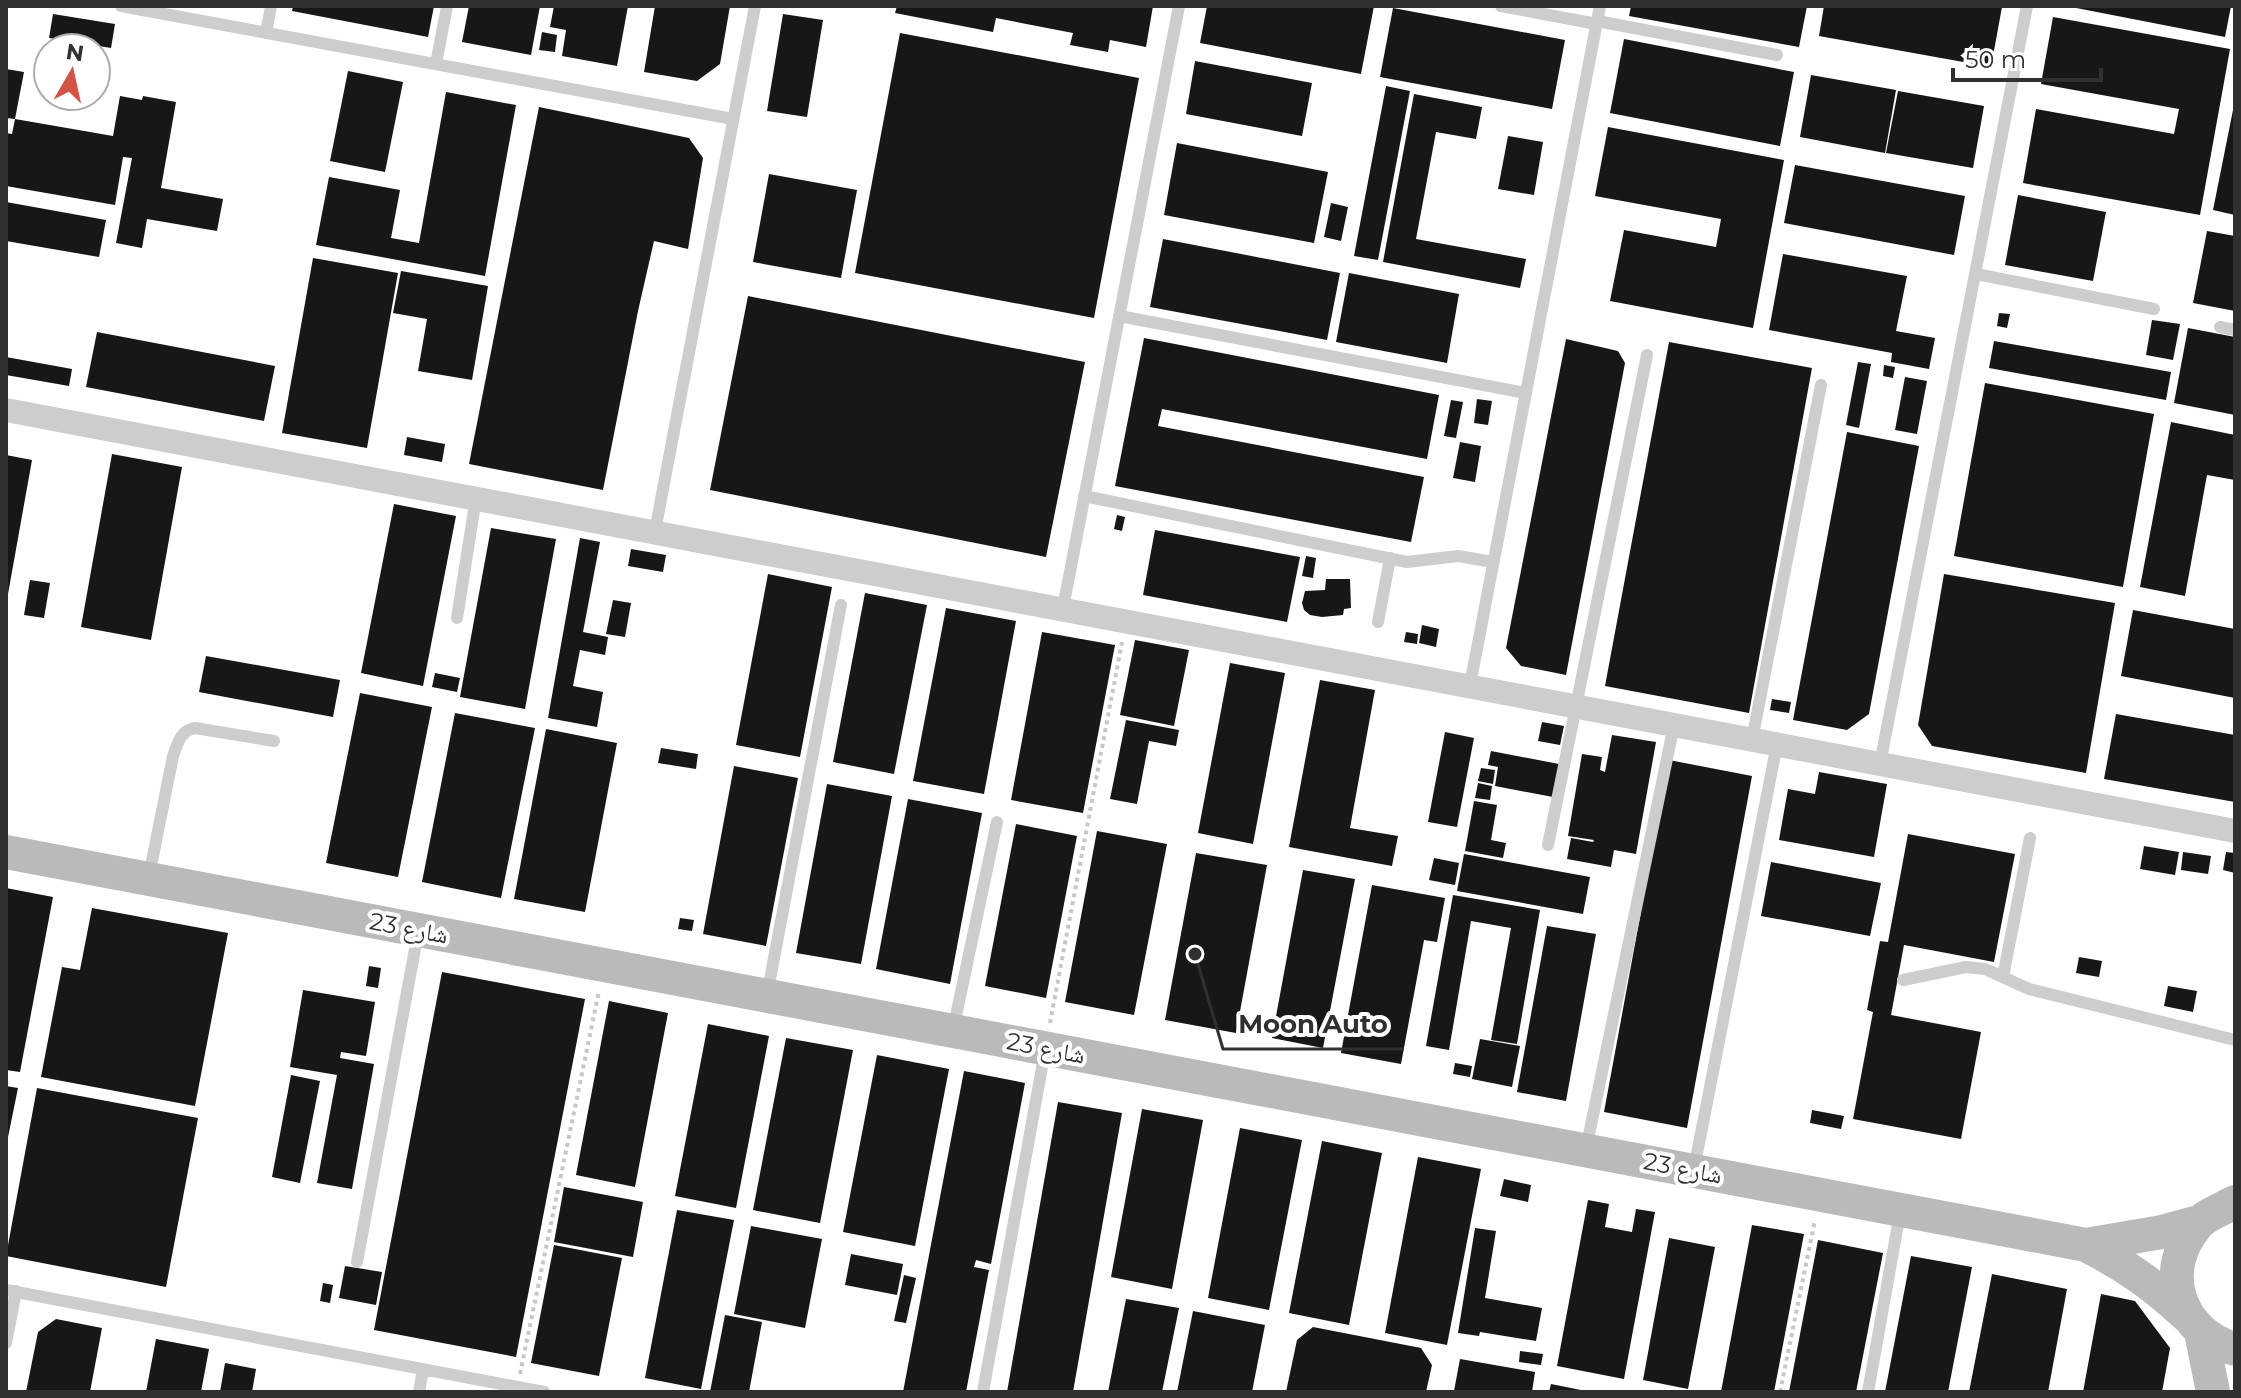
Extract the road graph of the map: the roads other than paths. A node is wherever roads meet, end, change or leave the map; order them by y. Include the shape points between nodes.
1 (121, 6) edge
2 (271, 6) edge
3 (447, 6) edge
4 (755, 6) edge
5 (1179, 6) edge
6 (1501, 6) edge
7 (1600, 6) edge
8 (2027, 6) edge
9 (1597, 22) junction
10 (266, 33) junction
11 (1777, 55) dead end
12 (436, 64) junction
13 (733, 119) junction
14 (1976, 274) junction
15 (2154, 309) dead end
16 (1119, 316) junction
17 (2220, 327) dead end
18 (2235, 330) edge
19 (1647, 355) dead end
20 (1821, 385) dead end
21 (1526, 393) junction
22 (6, 410) edge
23 (1084, 496) junction
24 (476, 498) junction
25 (655, 531) junction
26 (1390, 558) junction
27 (1493, 562) junction
28 (841, 605) dead end
29 (1063, 608) junction
30 (457, 618) dead end
31 (1378, 622) dead end
32 (1470, 685) junction
33 (1576, 705) junction
34 (1674, 725) junction
35 (1752, 740) junction
36 (274, 741) dead end
37 (1777, 744) junction
38 (1880, 764) junction
39 (997, 822) dead end
40 (2235, 831) edge
41 (2030, 838) dead end
42 (1548, 845) dead end
43 (6, 852) edge
44 (148, 879) junction
45 (419, 930) junction
46 (2003, 977) junction
47 (1903, 980) dead end
48 (767, 996) junction
49 (953, 1031) junction
50 (2235, 1040) edge
51 (1046, 1048) junction
52 (1586, 1150) junction
53 (1693, 1170) junction
54 (2235, 1202) edge
55 (1901, 1209) junction
56 (2199, 1222) junction
57 (2086, 1245) junction
58 (357, 1262) dead end
59 (11, 1291) edge
60 (2193, 1324) junction
61 (6, 1343) edge
62 (2235, 1349) edge
63 (423, 1370) junction
64 (516, 1389) edge
65 (419, 1392) edge
66 (544, 1392) edge
67 (983, 1392) edge
68 (1868, 1392) edge
69 (2213, 1392) edge

1 - 10 lane
2 - 10 lane
3 - 12 lane
4 - 13 lane
5 - 16 lane
6 - 9 lane
7 - 9 lane
8 - 14 lane
9 - 11 lane
9 - 21 lane
10 - 12 lane
12 - 13 lane
13 - 25 lane
14 - 15 lane
14 - 38 lane
16 - 21 lane
16 - 23 lane
17 - 18 lane
19 - 33 lane
20 - 35 lane
21 - 27 lane
22 - 24 street
23 - 26 lane
23 - 29 lane
24 - 25 street
24 - 30 lane
25 - 29 street
26 - 27 lane via 1416,562 1458,556
26 - 31 lane
27 - 32 lane
28 - 48 lane
29 - 32 street
32 - 33 street
33 - 34 street
33 - 42 lane
34 - 35 street
34 - 52 lane
35 - 37 street
36 - 44 lane via 195,728 184,733 173,756
37 - 38 street
37 - 53 lane
38 - 40 street
39 - 49 lane
41 - 46 lane
43 - 44 street, شارع 23
44 - 45 street, شارع 23
45 - 48 street, شارع 23
45 - 58 lane
46 - 47 lane via 1966,967
46 - 50 lane via 2043,993
48 - 49 street, شارع 23
49 - 51 street, شارع 23
51 - 52 street, شارع 23
51 - 67 lane
52 - 53 street, شارع 23
53 - 55 street, شارع 23
54 - 56 street, شارع 23
55 - 57 street, شارع 23
55 - 68 lane
56 - 57 street, شارع 23
56 - 60 street via 2180,1250 2176,1283
57 - 60 street, شارع 23 via 2156,1287
59 - 61 lane
59 - 63 lane
60 - 62 street, شارع 23 via 2220,1345
60 - 69 street
63 - 64 lane
63 - 65 lane
64 - 66 lane

